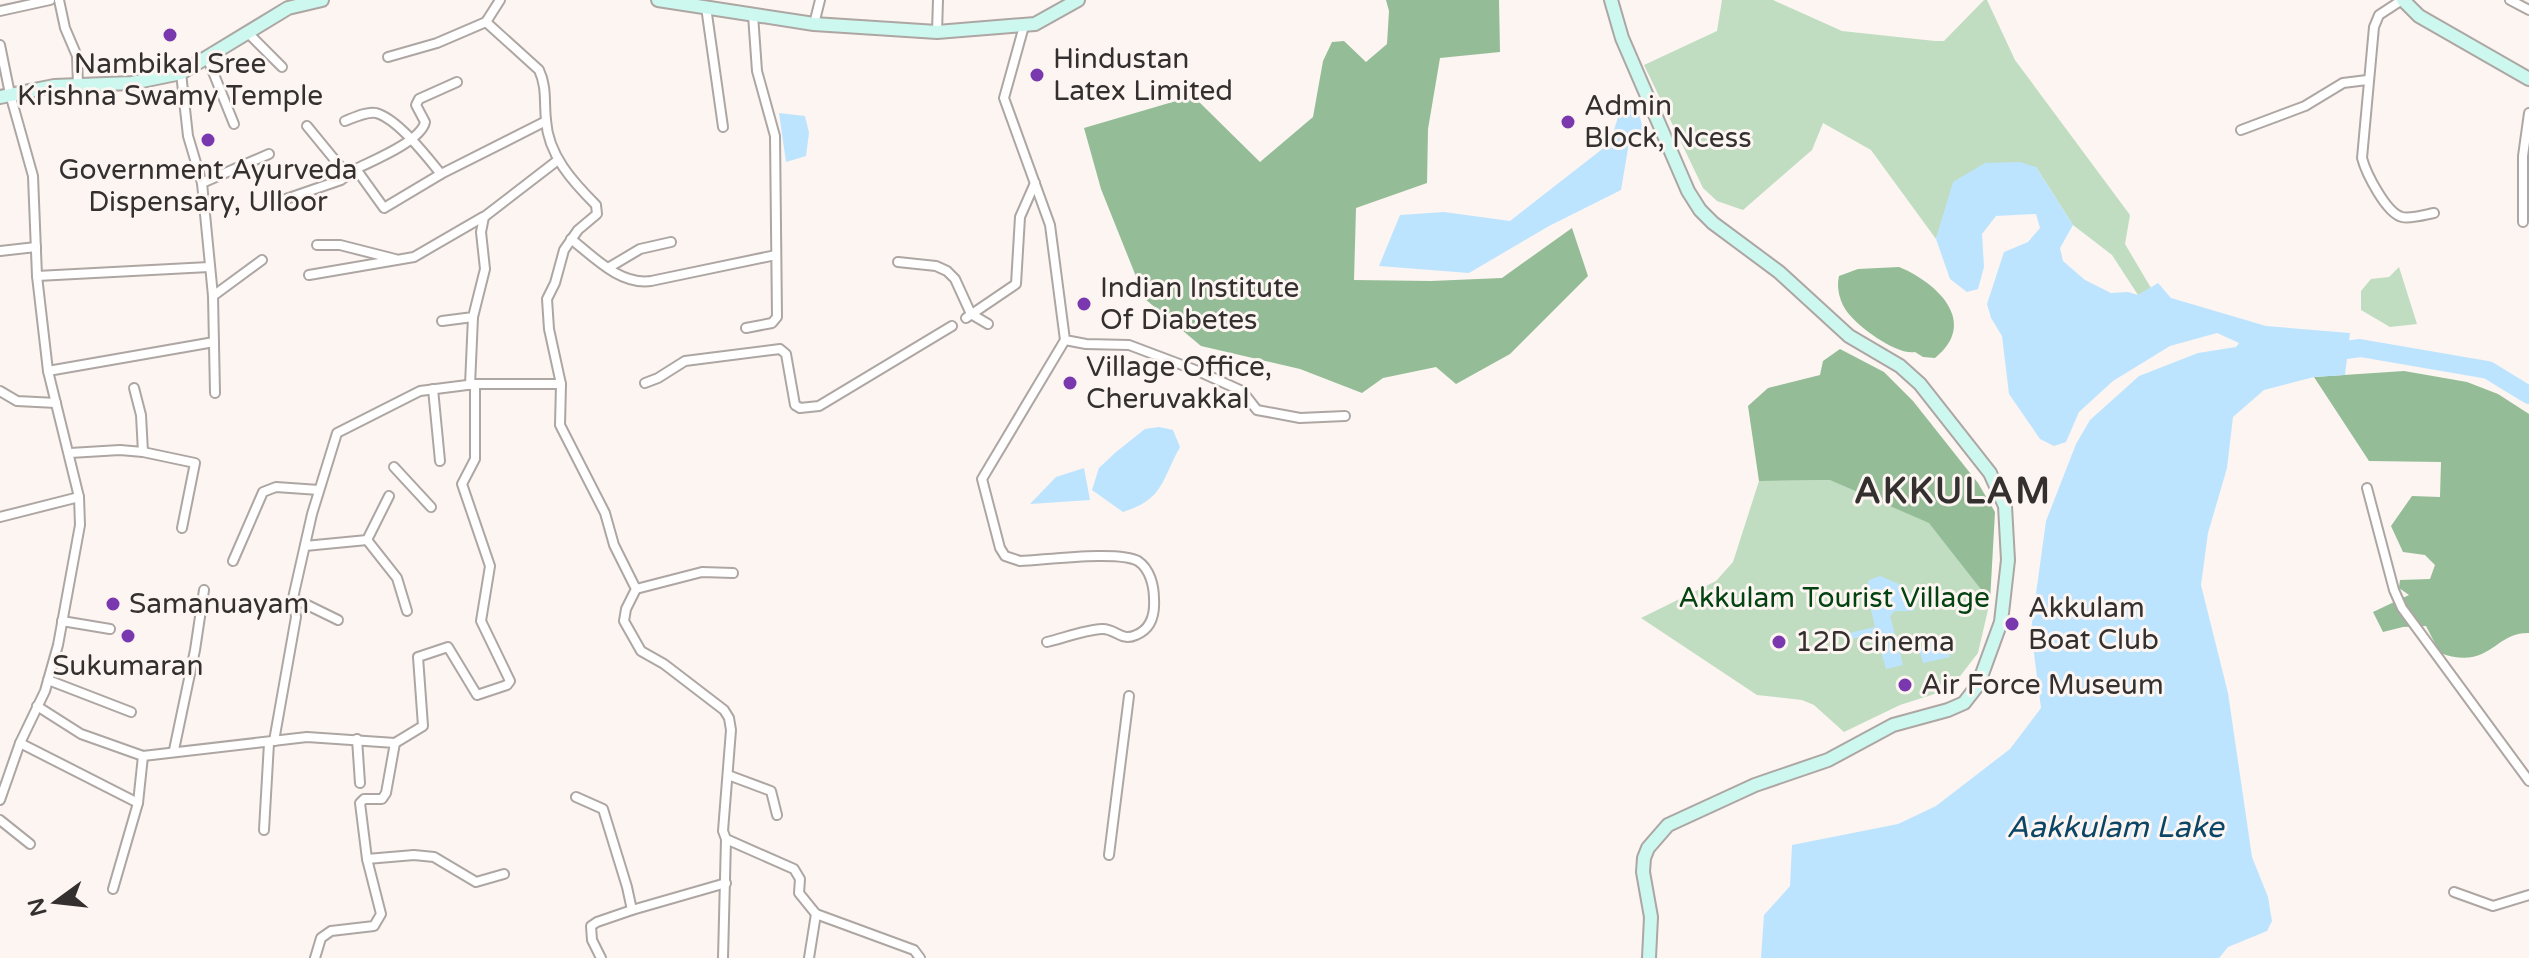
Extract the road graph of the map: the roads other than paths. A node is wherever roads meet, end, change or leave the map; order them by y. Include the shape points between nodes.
1 (50, 0) edge
2 (59, 0) edge
3 (322, 0) edge
4 (500, 0) edge
5 (658, 0) edge
6 (820, 0) edge
7 (938, 0) edge
8 (1078, 0) edge
9 (1611, 0) edge
10 (2403, 0) edge
11 (2510, 0) edge
12 (288, 4) edge
13 (706, 7) junction
14 (2529, 10) edge
15 (0, 11) edge
16 (753, 15) junction
17 (486, 22) junction
18 (814, 24) junction
19 (1024, 26) junction
20 (247, 32) junction
21 (937, 32) junction
22 (0, 45) edge
23 (207, 57) junction
24 (388, 57) dead end
25 (282, 67) dead end
26 (181, 73) junction
27 (2529, 79) edge
28 (2367, 80) junction
29 (457, 82) dead end
30 (78, 85) junction
31 (5, 95) edge
32 (2529, 113) edge
33 (345, 121) dead end
34 (546, 121) junction
35 (234, 124) dead end
36 (307, 126) dead end
37 (723, 127) dead end
38 (2241, 130) dead end
39 (412, 139) junction
40 (269, 154) dead end
41 (558, 160) junction
42 (356, 169) junction
43 (441, 174) junction
44 (348, 176) junction
45 (202, 183) junction
46 (1035, 183) junction
47 (283, 200) dead end
48 (2434, 213) dead end
49 (484, 217) junction
50 (2523, 222) dead end
51 (571, 239) junction
52 (671, 242) dead end
53 (317, 245) dead end
54 (36, 247) junction
55 (0, 251) edge
56 (776, 255) junction
57 (262, 260) dead end
58 (398, 260) junction
59 (898, 262) dead end
60 (209, 267) junction
61 (608, 268) junction
62 (309, 275) dead end
63 (37, 276) junction
64 (213, 296) junction
65 (968, 316) junction
66 (473, 317) junction
67 (442, 321) dead end
68 (988, 324) dead end
69 (952, 326) dead end
70 (746, 328) dead end
71 (1065, 340) junction
72 (214, 342) junction
73 (48, 371) junction
74 (645, 383) dead end
75 (472, 384) junction
76 (561, 384) junction
77 (134, 388) dead end
78 (433, 389) junction
79 (0, 391) edge
80 (215, 393) dead end
81 (56, 403) junction
82 (1345, 416) dead end
83 (143, 452) junction
84 (70, 453) junction
85 (440, 461) dead end
86 (394, 467) dead end
87 (2367, 488) dead end
88 (319, 490) junction
89 (389, 496) dead end
90 (79, 497) junction
91 (431, 507) dead end
92 (0, 517) edge
93 (182, 528) dead end
94 (367, 540) junction
95 (305, 546) junction
96 (233, 561) dead end
97 (733, 573) dead end
98 (636, 589) junction
99 (204, 590) dead end
100 (293, 598) junction
101 (407, 611) dead end
102 (338, 620) dead end
103 (62, 621) junction
104 (110, 629) dead end
105 (1047, 642) dead end
106 (48, 680) junction
107 (1129, 696) dead end
108 (37, 706) junction
109 (131, 712) dead end
110 (357, 739) junction
111 (272, 742) junction
112 (20, 743) junction
113 (395, 743) junction
114 (174, 750) junction
115 (143, 756) junction
116 (728, 775) junction
117 (2529, 781) edge
118 (360, 783) dead end
119 (576, 797) dead end
120 (0, 800) edge
121 (138, 803) junction
122 (777, 815) dead end
123 (0, 820) edge
124 (264, 830) dead end
125 (726, 839) junction
126 (30, 844) dead end
127 (1109, 855) dead end
128 (367, 859) junction
129 (504, 874) dead end
130 (726, 883) junction
131 (113, 889) dead end
132 (2454, 892) dead end
133 (2529, 895) edge
134 (632, 910) junction
135 (816, 914) junction
136 (315, 958) edge
137 (601, 958) edge
138 (723, 958) edge
139 (809, 958) edge
140 (920, 958) edge
141 (1649, 958) edge

1 - 15 street
2 - 30 street via 77,56
3 - 12 main road
4 - 17 street
5 - 13 main road
6 - 18 street
7 - 21 street
8 - 19 main road
9 - 141 main road via 1622,38 1700,210 1849,336 1920,384 1990,473 2005,506 2008,560 2001,622 1978,685 1964,703 1893,725 1828,760 1755,785 1668,825 1644,858 1651,917
10 - 27 main road via 2419,16
10 - 28 street via 2376,20
11 - 14 street
12 - 20 main road
13 - 16 main road
13 - 37 street
16 - 18 main road
16 - 56 street via 757,71 775,136
17 - 24 street
17 - 34 street via 539,70
18 - 21 main road
19 - 21 main road
19 - 46 street via 1004,98
20 - 23 main road
20 - 25 street
22 - 31 street
23 - 26 main road
23 - 35 street
26 - 30 main road via 132,83
26 - 45 street via 188,136
28 - 38 street via 2343,83 2305,106
28 - 48 street via 2362,158 2368,175 2394,213
29 - 39 street via 419,99 416,105 425,126
30 - 31 main road
31 - 54 street via 33,176
32 - 50 street
33 - 39 street via 375,113
34 - 41 street
34 - 43 street
36 - 44 street
39 - 42 street
39 - 43 street
40 - 45 street
41 - 49 street
41 - 51 street via 596,205 597,214
42 - 43 street via 384,208
42 - 44 street
44 - 47 street
45 - 60 street
46 - 65 street via 1020,217 1016,284
46 - 71 street via 1050,225
49 - 58 street via 419,255
49 - 66 street via 485,269
51 - 61 street
51 - 76 street via 547,299
52 - 61 street via 640,249
53 - 58 street via 340,245
54 - 55 street
54 - 63 street
56 - 61 street via 643,282
56 - 70 street via 776,320
57 - 64 street
58 - 62 street
59 - 65 street via 947,271
60 - 63 street
60 - 64 street
63 - 73 street
64 - 72 street
65 - 68 street
66 - 67 street
66 - 75 street
69 - 74 street via 819,406 795,405 786,354 780,349 685,361
71 - 82 street via 1129,345 1242,391 1257,410 1300,418
71 - 105 street via 982,479 1000,548 1020,561 1118,556 1137,560 1149,575 1155,611 1145,630 1130,638 1102,628
72 - 73 street
72 - 80 street
73 - 81 street
75 - 76 street
75 - 78 street
75 - 113 street via 475,459 462,484 490,566 481,621 510,681 477,695 448,647 418,657 423,726
76 - 98 street via 560,425
77 - 83 street
78 - 85 street
78 - 88 street via 337,433
79 - 81 street via 17,401
81 - 84 street
83 - 84 street
83 - 93 street via 195,463
84 - 90 street
86 - 91 street
87 - 117 street via 2402,608
88 - 95 street
88 - 96 street via 276,487 263,492
89 - 94 street
90 - 92 street
90 - 103 street via 77,549
94 - 95 street
94 - 101 street via 397,578
95 - 100 street
97 - 98 street via 702,572
98 - 116 street via 624,621 635,643 729,718
99 - 114 street
100 - 102 street
100 - 111 street via 296,617
103 - 104 street
103 - 106 street
106 - 108 street
106 - 109 street
107 - 127 street
108 - 112 street
108 - 115 street via 81,734
110 - 111 street
110 - 113 street
110 - 118 street
111 - 114 street
111 - 124 street
112 - 120 street
112 - 121 street
113 - 128 street via 386,793 382,799 360,803
114 - 115 street
115 - 121 street
116 - 122 street via 771,791
116 - 125 street
119 - 134 street via 603,809
121 - 131 street
123 - 126 street
125 - 130 street
125 - 135 street via 794,869 799,893
128 - 129 street via 434,857 476,882
128 - 136 street via 381,914 378,921 374,926 331,931 321,938
130 - 134 street
130 - 138 street
132 - 133 street via 2493,906
134 - 137 street via 591,926
135 - 139 street
135 - 140 street via 914,950

